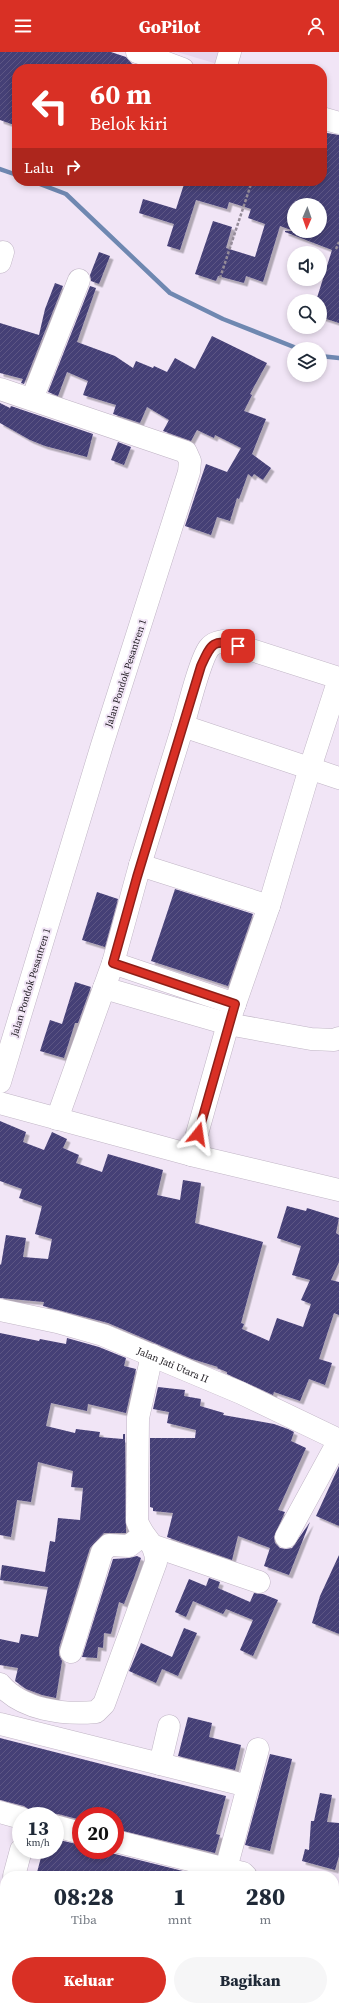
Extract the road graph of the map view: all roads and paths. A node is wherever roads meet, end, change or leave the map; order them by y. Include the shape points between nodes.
1 (137, 52) edge
2 (230, 52) edge
3 (169, 64) edge
4 (226, 64) edge
5 (327, 119) edge
6 (339, 123) edge
7 (250, 186) edge
8 (339, 242) edge
9 (336, 249) dead end
10 (220, 278) dead end
11 (79, 280) dead end
12 (0, 390) edge
13 (32, 399) junction
14 (339, 678) edge
15 (183, 726) junction
16 (310, 768) junction
17 (339, 778) edge
18 (140, 865) junction
19 (269, 906) junction
20 (113, 963) junction
21 (104, 988) junction
22 (235, 1004) junction
23 (228, 1024) junction
24 (339, 1038) edge
25 (0, 1082) edge
26 (0, 1103) edge
27 (57, 1119) junction
28 (191, 1155) junction
29 (339, 1190) edge
30 (0, 1310) edge
31 (152, 1355) junction
32 (339, 1440) edge
33 (286, 1537) dead end
34 (149, 1540) junction
35 (259, 1582) dead end
36 (71, 1652) dead end
37 (0, 1684) edge
38 (0, 1724) edge
39 (169, 1726) dead end
40 (258, 1750) dead end
41 (160, 1764) junction
42 (248, 1786) junction
43 (0, 1812) edge
44 (12, 1815) edge
45 (124, 1843) edge
46 (19, 1859) edge
47 (226, 1869) junction
48 (15, 1871) edge
49 (234, 1871) edge

1 - 3 street
2 - 4 street
5 - 6 street
7 - 10 path
8 - 9 path
11 - 13 street
12 - 13 street, Jalan Pondok Pesantren 1
13 - 25 street, Jalan Pondok Pesantren 1 via 186,452 190,461 190,472 99,752
14 - 15 street via 223,641 217,642 209,648 201,666
14 - 16 street
15 - 16 street
15 - 18 street
16 - 17 street
16 - 19 street
18 - 19 street
18 - 20 street
19 - 22 street
20 - 21 street
20 - 22 street
21 - 23 street
21 - 27 street
22 - 23 street
23 - 24 street via 311,1039
23 - 28 street
26 - 27 street
27 - 28 street
28 - 29 street
30 - 31 street, Jalan Jati Utara II via 84,1328
31 - 32 street, Jalan Jati Utara II via 241,1393
31 - 34 street via 138,1418 137,1521
32 - 33 street
34 - 35 street
34 - 36 street via 129,1546 109,1545 102,1552
34 - 37 street via 156,1562 101,1709 86,1713 50,1710 12,1697
38 - 41 street
39 - 41 street
40 - 42 street
41 - 42 street
42 - 47 street
43 - 44 street
45 - 47 street
46 - 48 street
47 - 49 street

